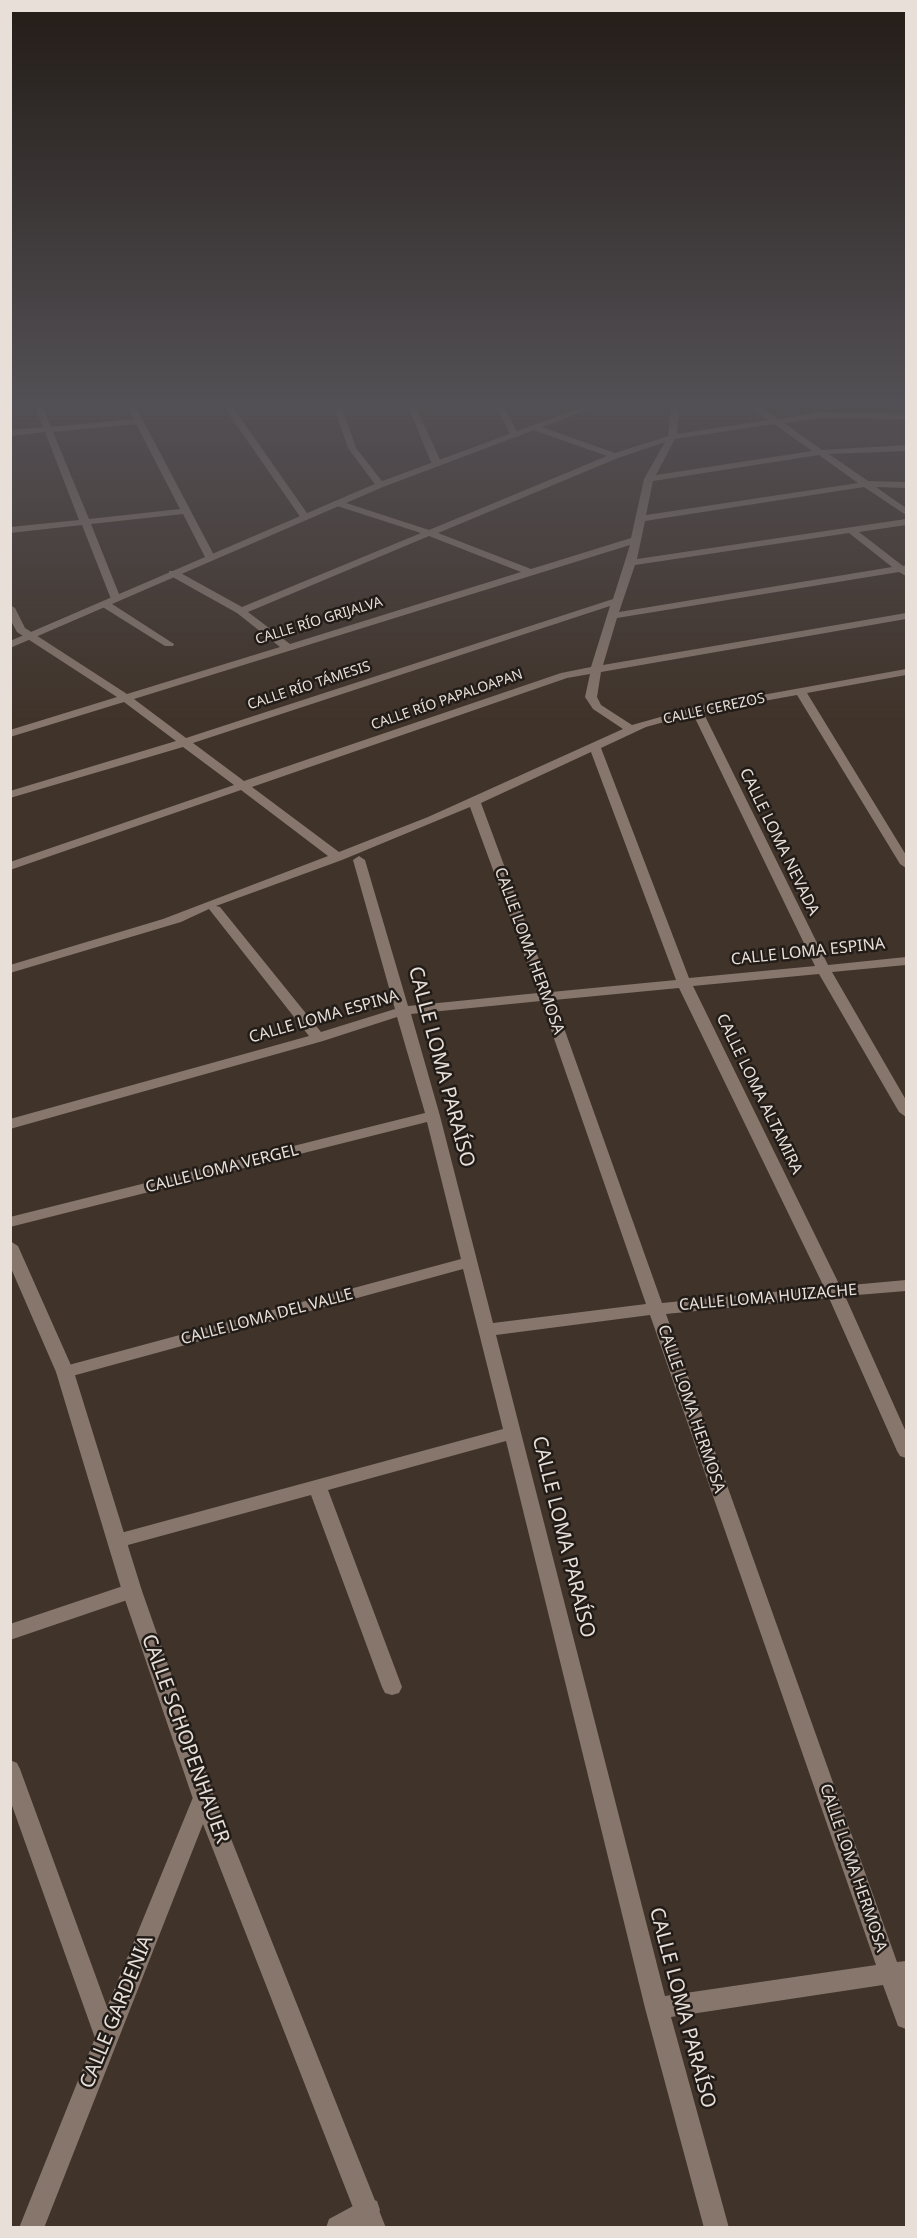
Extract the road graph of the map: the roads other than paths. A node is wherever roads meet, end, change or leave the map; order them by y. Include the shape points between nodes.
1 (81, 511) edge
2 (182, 511) edge
3 (186, 511) edge
4 (301, 511) edge
5 (316, 511) edge
6 (363, 511) edge
7 (481, 511) edge
8 (643, 511) edge
9 (690, 511) edge
10 (304, 516) junction
11 (641, 519) junction
12 (85, 522) junction
13 (906, 522) edge
14 (10, 530) edge
15 (851, 530) junction
16 (429, 533) junction
17 (636, 540) junction
18 (210, 557) junction
19 (631, 563) junction
20 (905, 570) edge
21 (529, 572) junction
22 (173, 573) junction
23 (116, 599) junction
24 (616, 601) junction
25 (105, 604) junction
26 (10, 608) edge
27 (241, 611) junction
28 (612, 616) junction
29 (906, 616) edge
30 (31, 638) junction
31 (169, 644) dead end
32 (10, 645) edge
33 (287, 647) junction
34 (596, 670) junction
35 (906, 673) edge
36 (800, 691) junction
37 (124, 697) junction
38 (696, 710) junction
39 (631, 730) junction
40 (10, 734) edge
41 (183, 743) junction
42 (595, 747) junction
43 (243, 788) junction
44 (10, 795) edge
45 (474, 801) junction
46 (432, 820) junction
47 (338, 857) junction
48 (359, 860) junction
49 (906, 864) edge
50 (10, 866) edge
51 (215, 910) junction
52 (168, 921) junction
53 (906, 961) edge
54 (823, 968) junction
55 (10, 969) edge
56 (684, 983) junction
57 (546, 996) junction
58 (402, 1011) junction
59 (318, 1038) junction
60 (906, 1112) edge
61 (433, 1116) junction
62 (10, 1124) edge
63 (10, 1222) edge
64 (10, 1246) edge
65 (468, 1262) junction
66 (906, 1285) edge
67 (835, 1292) junction
68 (656, 1309) junction
69 (488, 1330) junction
70 (65, 1372) junction
71 (514, 1432) junction
72 (906, 1451) edge
73 (318, 1486) junction
74 (117, 1541) junction
75 (132, 1591) junction
76 (10, 1632) edge
77 (392, 1687) dead end
78 (10, 1769) edge
79 (203, 1796) junction
80 (898, 1972) edge
81 (657, 2008) junction
82 (906, 2018) edge
83 (107, 2038) junction
84 (371, 2219) edge
85 (31, 2228) edge
86 (338, 2228) edge
87 (717, 2228) edge

1 - 12 street
2 - 12 street
3 - 18 street
4 - 10 street
5 - 10 street
6 - 16 street
7 - 16 street
8 - 11 street
9 - 11 street
10 - 18 street
11 - 17 street
12 - 14 street
12 - 23 street
13 - 15 street
15 - 19 street
15 - 20 street
16 - 21 street
16 - 27 street
17 - 19 street
17 - 21 street, CALLE RÍO GRIJALVA
18 - 22 street
19 - 24 street
20 - 28 street
21 - 33 street, CALLE RÍO GRIJALVA
22 - 23 street
22 - 27 street
23 - 25 street
24 - 28 street
24 - 41 street, CALLE RÍO TÁMESIS
25 - 30 street
25 - 31 street
26 - 30 street via 16,624
27 - 33 street
28 - 34 street
29 - 34 street, CALLE RÍO PAPALOAPAN
30 - 32 street
30 - 37 street
33 - 37 street, CALLE RÍO GRIJALVA
34 - 39 street via 591,696 597,706
34 - 43 street, CALLE RÍO PAPALOAPAN via 565,675
35 - 36 street, CALLE CEREZOS
36 - 38 street, CALLE CEREZOS
36 - 49 street
37 - 40 street, CALLE RÍO GRIJALVA
37 - 41 street
38 - 39 street, CALLE CEREZOS
38 - 54 street, CALLE LOMA NEVADA
39 - 42 street, CALLE CEREZOS
41 - 43 street
41 - 44 street, CALLE RÍO TÁMESIS
42 - 45 street, CALLE CEREZOS
42 - 56 street, CALLE LOMA ALTAMIRA
43 - 47 street
43 - 50 street, CALLE RÍO PAPALOAPAN
45 - 46 street, CALLE CEREZOS
45 - 57 street, CALLE LOMA HERMOSA
46 - 47 street, CALLE CEREZOS
46 - 48 street, CALLE CEREZOS
47 - 52 street, CALLE CEREZOS
48 - 51 street, CALLE CEREZOS
48 - 58 street, CALLE LOMA PARAÍSO
51 - 52 street, CALLE CEREZOS
51 - 59 street
52 - 55 street, CALLE CEREZOS
53 - 54 street, CALLE LOMA ESPINA
54 - 56 street, CALLE LOMA ESPINA
54 - 60 street, CALLE LOMA NEVADA
56 - 57 street, CALLE LOMA ESPINA
56 - 67 street, CALLE LOMA ALTAMIRA
57 - 58 street, CALLE LOMA ESPINA
57 - 68 street, CALLE LOMA HERMOSA
58 - 59 street, CALLE LOMA ESPINA
58 - 61 street, CALLE LOMA PARAÍSO
59 - 62 street, CALLE LOMA ESPINA
61 - 63 street, CALLE LOMA VERGEL
61 - 65 street, CALLE LOMA PARAÍSO
64 - 70 street, CALLE SCHOPENHAUER
65 - 69 street, CALLE LOMA PARAÍSO
65 - 70 street, CALLE LOMA DEL VALLE
66 - 67 street, CALLE LOMA HUIZACHE
67 - 68 street, CALLE LOMA HUIZACHE
67 - 72 street, CALLE LOMA ALTAMIRA
68 - 69 street, CALLE LOMA HUIZACHE
68 - 80 street, CALLE LOMA HERMOSA
69 - 71 street, CALLE LOMA PARAÍSO
70 - 74 street, CALLE SCHOPENHAUER
71 - 73 street
71 - 81 street, CALLE LOMA PARAÍSO
73 - 74 street
73 - 77 street
74 - 75 street, CALLE SCHOPENHAUER
75 - 76 street
75 - 79 street, CALLE SCHOPENHAUER
78 - 83 street
79 - 83 street, CALLE GARDENIA
79 - 84 street, CALLE SCHOPENHAUER
80 - 81 street
80 - 82 street, CALLE LOMA HERMOSA
81 - 87 street, CALLE LOMA PARAÍSO
83 - 85 street, CALLE GARDENIA
84 - 86 street

